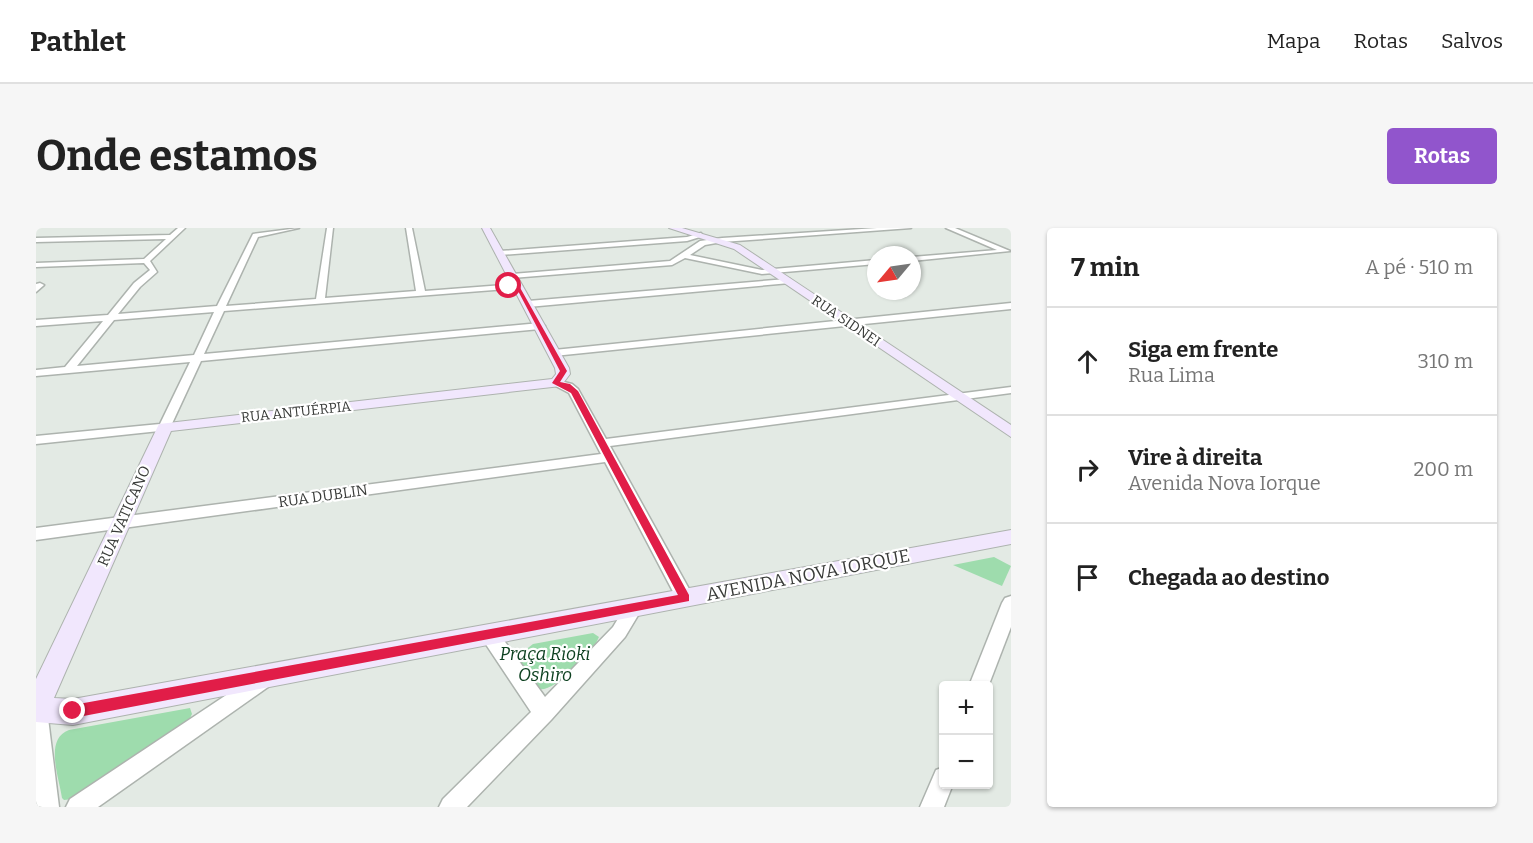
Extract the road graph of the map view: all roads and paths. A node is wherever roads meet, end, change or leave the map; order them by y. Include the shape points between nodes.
1 (182, 228) edge
2 (296, 228) edge
3 (330, 228) edge
4 (409, 228) edge
5 (486, 228) edge
6 (674, 228) edge
7 (751, 228) edge
8 (908, 228) edge
9 (949, 228) edge
10 (832, 231) edge
11 (171, 237) junction
12 (699, 239) junction
13 (755, 239) junction
14 (36, 240) edge
15 (722, 240) junction
16 (1008, 252) edge
17 (500, 253) junction
18 (686, 256) junction
19 (921, 258) edge
20 (146, 261) junction
21 (867, 263) edge
22 (36, 265) edge
23 (772, 271) junction
24 (515, 281) junction
25 (787, 281) junction
26 (421, 293) junction
27 (320, 300) junction
28 (528, 304) junction
29 (1011, 306) edge
30 (220, 308) junction
31 (109, 317) junction
32 (848, 322) junction
33 (36, 323) edge
34 (540, 326) junction
35 (554, 353) junction
36 (198, 358) junction
37 (68, 370) junction
38 (36, 373) edge
39 (556, 383) junction
40 (1011, 390) edge
41 (960, 397) junction
42 (165, 426) junction
43 (1011, 432) edge
44 (36, 440) edge
45 (603, 443) junction
46 (610, 457) junction
47 (122, 522) junction
48 (36, 534) edge
49 (1011, 537) edge
50 (685, 598) junction
51 (1011, 603) edge
52 (634, 607) junction
53 (489, 634) junction
54 (270, 675) junction
55 (981, 681) edge
56 (38, 710) junction
57 (544, 713) junction
58 (939, 789) edge
59 (47, 807) edge
60 (78, 807) edge
61 (451, 807) edge
62 (932, 807) edge

1 - 11 street
2 - 30 street, RUA VATICANO via 255,235
3 - 27 street
4 - 26 street
5 - 17 main road
6 - 12 main road, RUA SIDNEI
7 - 13 street
8 - 10 street
9 - 16 street
10 - 13 street
11 - 14 street
11 - 20 street
12 - 15 main road, RUA SIDNEI
12 - 17 street
12 - 18 street
13 - 15 street
15 - 23 main road, RUA SIDNEI
16 - 19 street
17 - 24 main road
18 - 23 street
18 - 24 street via 672,263
20 - 22 street
20 - 31 street via 154,270
21 - 23 street
23 - 25 main road, RUA SIDNEI
24 - 26 street
24 - 28 main road
25 - 28 street
25 - 32 main road, RUA SIDNEI
26 - 27 street
27 - 30 street
28 - 34 main road
29 - 32 street
30 - 31 street
30 - 36 street, RUA VATICANO
31 - 33 street
31 - 37 street
32 - 35 street
32 - 41 main road, RUA SIDNEI
34 - 35 main road
34 - 36 street
35 - 39 main road via 563,371
36 - 37 street
36 - 42 street, RUA VATICANO
37 - 38 street
39 - 42 main road, RUA ANTUÉRPIA
39 - 45 street via 574,391
40 - 41 street
41 - 43 main road, RUA SIDNEI
41 - 45 street
42 - 44 street, RUA ANTUÉRPIA
42 - 47 main road, RUA VATICANO
45 - 46 street
46 - 47 street, RUA DUBLIN
46 - 50 street
47 - 48 street, RUA DUBLIN
47 - 56 main road, RUA VATICANO
49 - 50 main road, AVENIDA NOVA IORQUE
50 - 52 main road, AVENIDA NOVA IORQUE
51 - 55 street
52 - 53 main road, AVENIDA NOVA IORQUE
52 - 57 street via 619,632
53 - 54 main road, AVENIDA NOVA IORQUE
53 - 57 street
54 - 56 main road, AVENIDA NOVA IORQUE via 73,711
54 - 60 street
56 - 59 street, RUA VATICANO
57 - 61 street
58 - 62 street

